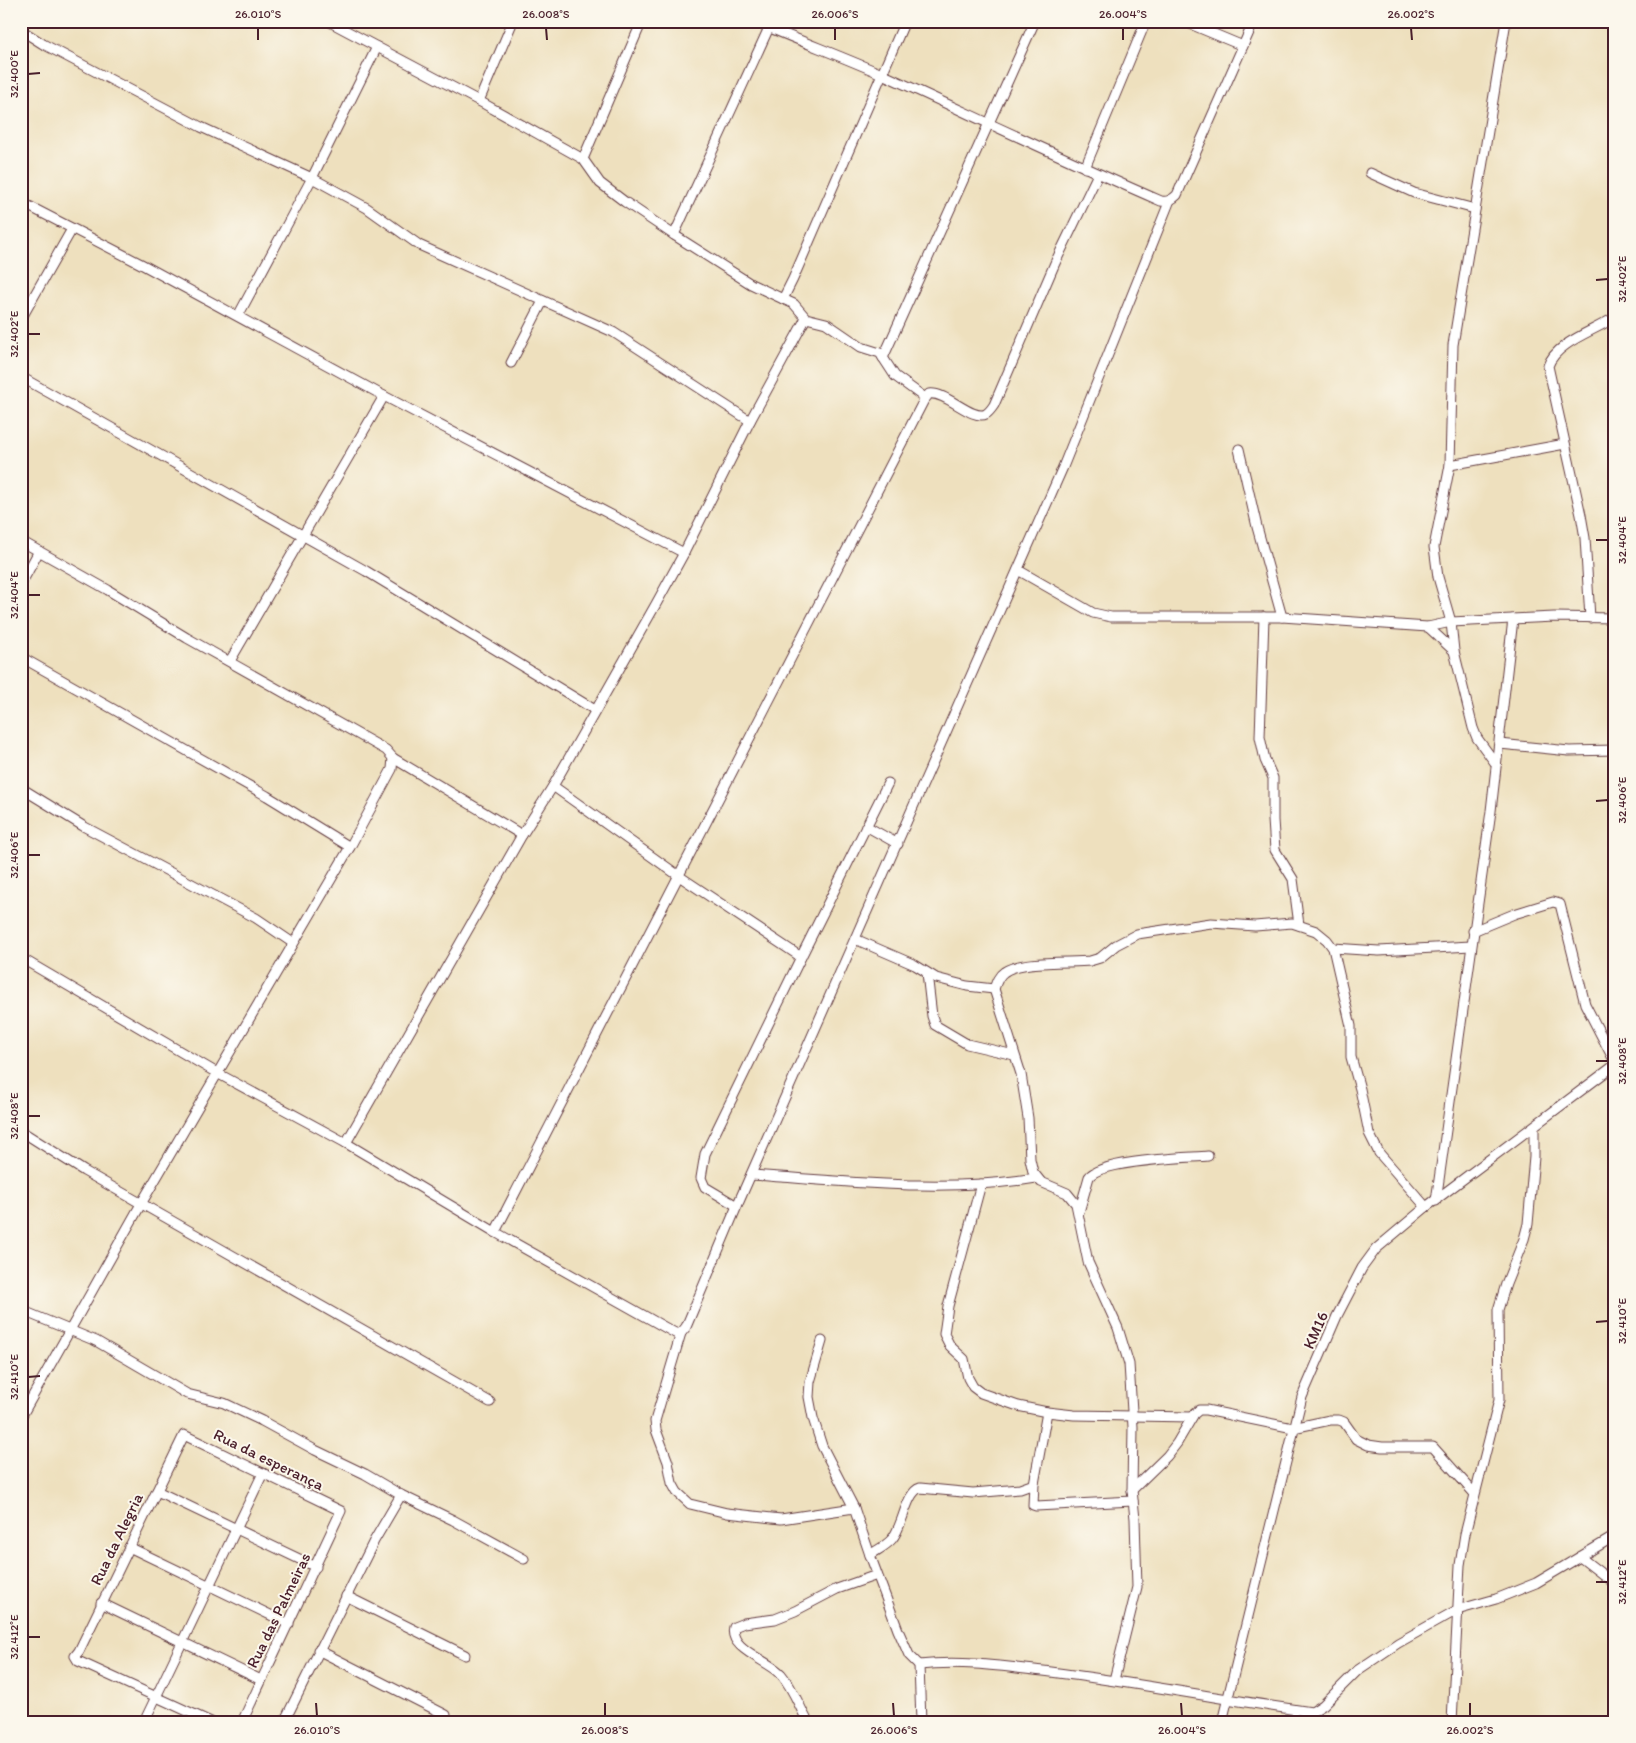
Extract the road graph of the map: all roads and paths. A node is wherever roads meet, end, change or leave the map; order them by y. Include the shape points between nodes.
1 (328, 21) edge
2 (514, 21) edge
3 (642, 21) edge
4 (754, 21) edge
5 (905, 21) edge
6 (1034, 21) edge
7 (1146, 21) edge
8 (1183, 21) edge
9 (1254, 21) edge
10 (1506, 21) edge
11 (771, 25) edge
12 (21, 30) edge
13 (1243, 46) junction
14 (377, 48) junction
15 (882, 75) junction
16 (479, 101) junction
17 (989, 125) junction
18 (583, 159) junction
19 (1085, 168) junction
20 (1370, 173) dead end
21 (1098, 174) junction
22 (312, 178) junction
23 (1170, 200) junction
24 (21, 202) edge
25 (1475, 209) junction
26 (72, 229) junction
27 (674, 235) junction
28 (783, 298) junction
29 (543, 301) junction
30 (238, 316) junction
31 (1615, 317) edge
32 (806, 318) junction
33 (21, 319) edge
34 (883, 358) junction
35 (511, 363) dead end
36 (21, 377) edge
37 (384, 396) junction
38 (925, 398) junction
39 (750, 421) junction
40 (1565, 444) junction
41 (1239, 450) dead end
42 (1450, 464) junction
43 (303, 536) junction
44 (21, 541) edge
45 (39, 551) junction
46 (684, 553) junction
47 (1018, 570) junction
48 (21, 584) edge
49 (1264, 617) junction
50 (1282, 617) junction
51 (1590, 618) junction
52 (1615, 618) edge
53 (1513, 619) junction
54 (1451, 622) junction
55 (1428, 627) junction
56 (1454, 651) junction
57 (21, 657) edge
58 (230, 661) junction
59 (595, 710) junction
60 (1500, 744) junction
61 (1615, 750) edge
62 (393, 758) junction
63 (1496, 764) junction
64 (888, 783) dead end
65 (553, 786) junction
66 (21, 788) edge
67 (866, 826) junction
68 (522, 835) junction
69 (898, 844) junction
70 (350, 847) junction
71 (678, 876) junction
72 (1299, 925) junction
73 (1473, 931) junction
74 (855, 939) junction
75 (293, 943) junction
76 (1471, 946) junction
77 (1333, 948) junction
78 (801, 957) junction
79 (21, 958) edge
80 (927, 974) junction
81 (994, 989) junction
82 (1014, 1055) junction
83 (1615, 1064) edge
84 (217, 1073) junction
85 (1534, 1127) junction
86 (21, 1132) edge
87 (346, 1143) junction
88 (1208, 1156) dead end
89 (751, 1175) junction
90 (1036, 1178) junction
91 (982, 1184) junction
92 (1436, 1201) junction
93 (141, 1204) junction
94 (737, 1206) junction
95 (1426, 1208) junction
96 (1078, 1215) junction
97 (496, 1232) junction
98 (21, 1310) edge
99 (70, 1332) junction
100 (681, 1333) junction
101 (822, 1342) dead end
102 (490, 1402) dead end
103 (1046, 1412) junction
104 (1133, 1416) junction
105 (21, 1417) edge
106 (1192, 1417) junction
107 (1293, 1428) junction
108 (184, 1435) joint
109 (264, 1473) junction
110 (1034, 1484) junction
111 (1132, 1490) junction
112 (157, 1491) junction
113 (1474, 1493) junction
114 (401, 1494) junction
115 (1133, 1501) junction
116 (854, 1508) junction
117 (341, 1510) joint
118 (237, 1529) junction
119 (1615, 1536) edge
120 (129, 1547) junction
121 (870, 1555) junction
122 (1580, 1557) junction
123 (524, 1559) dead end
124 (316, 1568) junction
125 (877, 1575) junction
126 (1615, 1584) edge
127 (209, 1586) junction
128 (346, 1596) junction
129 (101, 1603) junction
130 (1457, 1610) junction
131 (289, 1624) junction
132 (181, 1642) junction
133 (318, 1650) junction
134 (465, 1655) dead end
135 (918, 1665) junction
136 (261, 1680) junction
137 (1114, 1680) junction
138 (156, 1696) junction
139 (1227, 1700) junction
140 (446, 1714) dead end
141 (144, 1722) edge
142 (211, 1722) edge
143 (242, 1722) edge
144 (284, 1722) edge
145 (808, 1722) edge
146 (921, 1722) edge
147 (1222, 1722) edge
148 (1452, 1722) edge

1 - 14 street
2 - 16 street
3 - 18 street
4 - 11 street
5 - 15 street
6 - 17 street
7 - 19 street
8 - 13 street
9 - 13 street
10 - 25 street
11 - 15 street
11 - 27 street
12 - 22 street via 201,127
13 - 23 street via 1177,195
14 - 16 street
14 - 22 street
15 - 17 street
15 - 28 street
16 - 18 street
17 - 19 street
17 - 34 street
18 - 27 street via 600,184
19 - 21 street
20 - 25 street via 1414,193
21 - 23 street via 1161,201
21 - 38 street via 1058,255 994,405 981,415 940,394 929,394
22 - 29 street via 367,208 419,244
22 - 30 street
23 - 47 street via 1090,402
24 - 26 street
25 - 42 street via 1453,345
26 - 30 street
26 - 33 street
27 - 28 street via 751,284
28 - 32 street via 794,304
29 - 35 street
29 - 39 street via 613,332
30 - 37 street
31 - 40 street via 1583,334 1550,361 1548,370
32 - 34 street via 826,323
32 - 39 street
34 - 38 street via 895,376
36 - 43 street
37 - 43 street
37 - 46 street
38 - 71 street
39 - 46 street
40 - 42 street
40 - 51 street via 1581,514
41 - 50 street
42 - 54 street via 1434,547 1438,577
43 - 58 street
43 - 59 street
44 - 45 street
45 - 48 street
45 - 58 street
46 - 59 street
47 - 49 street via 1102,616
47 - 69 street
49 - 50 street
49 - 72 street via 1260,737 1263,754 1274,778 1275,850 1293,879
50 - 55 street
51 - 52 street
51 - 53 street
53 - 54 street
53 - 60 street
54 - 55 street
54 - 56 street
55 - 56 street
56 - 63 street via 1475,734
57 - 70 street via 268,796
58 - 62 street via 386,750
59 - 65 street
60 - 61 street via 1569,751
60 - 63 street
62 - 68 street
62 - 70 street via 392,769
63 - 73 street
64 - 67 street
65 - 68 street
65 - 71 street
66 - 75 street via 83,826 256,918
67 - 69 street
67 - 78 street
68 - 87 street
69 - 74 street
70 - 75 street
71 - 78 street
71 - 97 street
72 - 77 street via 1316,931
72 - 81 street via 1211,923 1137,934 1090,961 1032,964 1004,971
73 - 76 street
73 - 83 street via 1514,914 1553,902 1560,904 1584,1004
74 - 80 street via 915,965
74 - 89 street
75 - 84 street
76 - 77 street via 1379,951
76 - 92 street
77 - 95 street via 1351,1026 1351,1057 1370,1133 1379,1153
78 - 94 street via 705,1154 702,1178 705,1187
79 - 84 street
80 - 81 street via 946,981
80 - 82 street via 935,1025 967,1044
81 - 82 street
82 - 90 street via 1021,1074 1030,1159
83 - 85 street, KM16
84 - 87 street
84 - 93 street
85 - 92 street, KM16
85 - 113 street via 1528,1224 1498,1310 1499,1400
86 - 93 street
87 - 97 street
88 - 96 street via 1117,1164 1092,1172
89 - 91 street via 858,1183
89 - 94 street
90 - 91 street
90 - 96 street via 1067,1193 1076,1204
91 - 103 street via 948,1306 944,1334 950,1346 964,1359 973,1387 1018,1406
92 - 95 street, KM16
93 - 99 street
93 - 102 street
94 - 100 street via 686,1328
95 - 107 street, KM16 via 1376,1250 1362,1268 1302,1397
96 - 104 street via 1090,1268 1127,1354
97 - 100 street
98 - 99 street
99 - 105 street
99 - 114 street via 96,1342 187,1394 224,1403
100 - 116 street via 655,1425 672,1483 683,1499 690,1504 727,1513 781,1519
101 - 116 street via 809,1397 822,1446
103 - 104 street
103 - 110 street
104 - 106 street
104 - 111 street
106 - 107 street via 1199,1410 1206,1410
106 - 111 street via 1177,1444
107 - 113 street via 1339,1420 1356,1438 1368,1445 1433,1446
107 - 139 street, KM16
108 - 109 street, Rua da esperança
108 - 112 street, Rua da Alegria
109 - 117 street, Rua da esperança
109 - 118 street
110 - 115 street via 1032,1502 1036,1506
110 - 121 street via 973,1494 916,1489 893,1539
111 - 115 street
112 - 118 street
112 - 120 street, Rua da Alegria
113 - 130 street via 1464,1534
114 - 123 street
114 - 128 street
115 - 137 street via 1136,1587
116 - 121 street
117 - 124 street, Rua das Palmeiras
118 - 124 street
118 - 127 street
119 - 122 street
120 - 127 street
120 - 129 street, Rua da Alegria
121 - 125 street
122 - 126 street
122 - 130 street via 1536,1583
124 - 131 street, Rua das Palmeiras
125 - 135 street via 909,1655
125 - 145 street via 837,1589 775,1619 734,1627 735,1640 779,1672
127 - 131 street
127 - 132 street
128 - 133 street
128 - 134 street
129 - 132 street
129 - 138 street, Rua da Alegria via 75,1656 78,1661
130 - 139 street via 1358,1670 1315,1711
130 - 148 street
131 - 136 street, Rua das Palmeiras
132 - 136 street
132 - 138 street
133 - 140 street
133 - 144 street
135 - 137 street via 979,1664
135 - 146 street
136 - 143 street, Rua das Palmeiras
137 - 139 street
138 - 141 street
138 - 142 street
139 - 147 street, KM16

